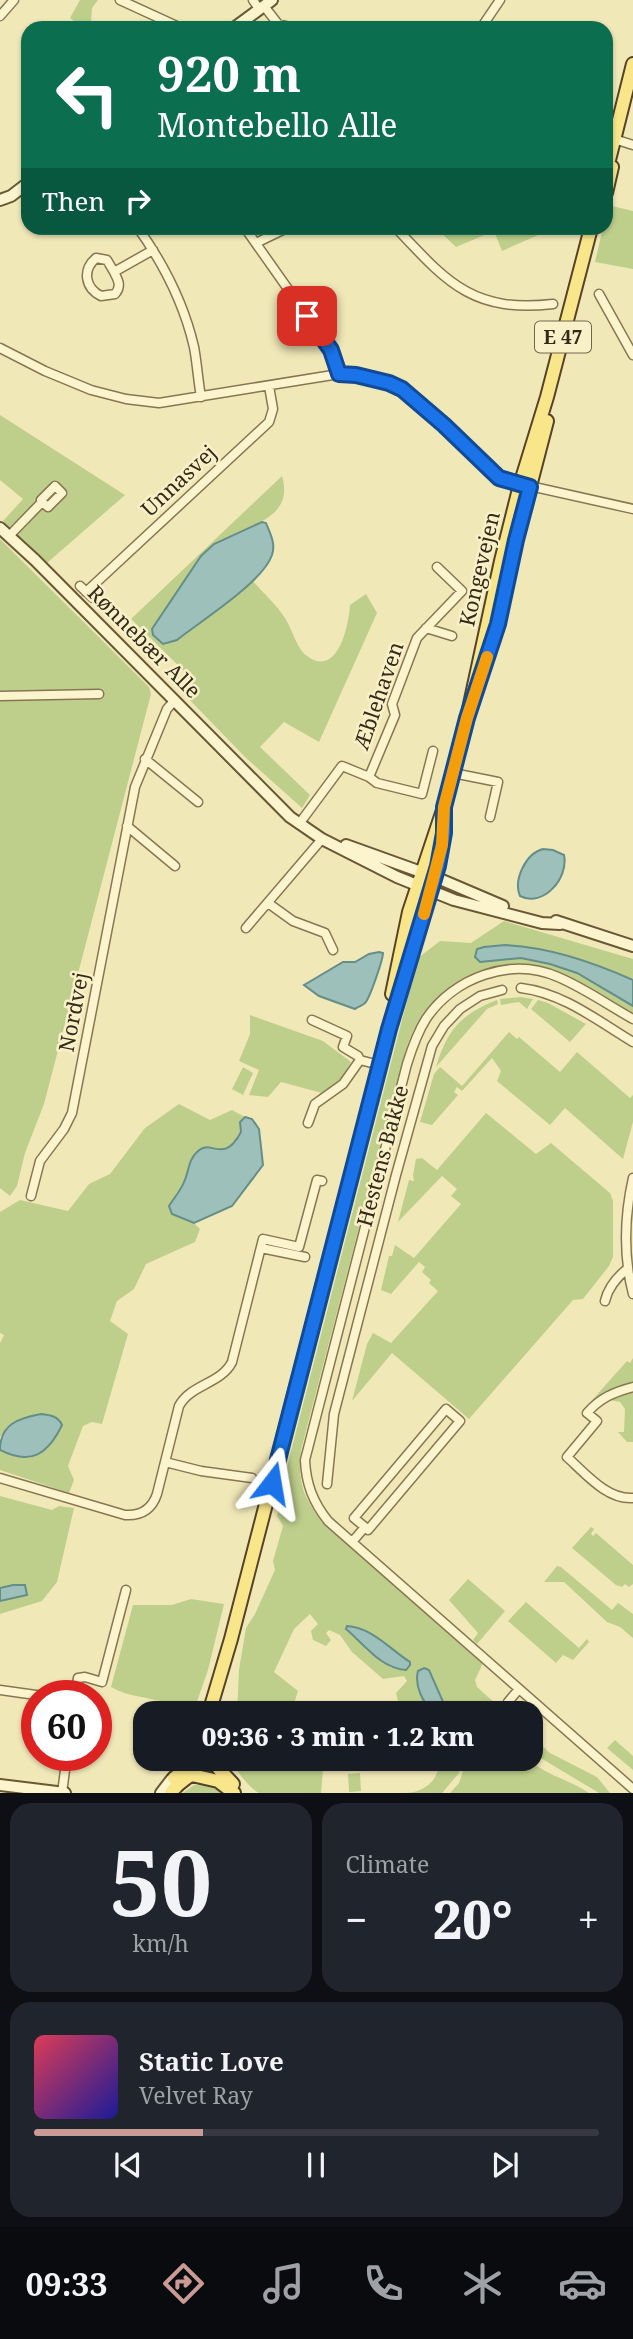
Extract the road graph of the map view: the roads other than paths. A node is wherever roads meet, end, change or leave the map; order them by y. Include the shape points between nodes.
1 (15, 0) edge
2 (120, 0) edge
3 (500, 0) edge
4 (262, 4) edge
5 (0, 16) edge
6 (166, 21) edge
7 (242, 21) edge
8 (276, 21) edge
9 (486, 21) edge
10 (633, 64) edge
11 (633, 87) edge
12 (616, 141) junction
13 (633, 145) edge
14 (613, 150) edge
15 (613, 157) edge
16 (21, 188) edge
17 (0, 200) edge
18 (143, 235) edge
19 (250, 235) edge
20 (273, 235) edge
21 (403, 235) edge
22 (589, 235) edge
23 (595, 235) edge
24 (256, 243) junction
25 (153, 250) junction
26 (114, 272) junction
27 (599, 295) dead end
28 (554, 304) dead end
29 (630, 342) edge
30 (0, 348) edge
31 (633, 355) edge
32 (339, 374) junction
33 (269, 386) junction
34 (201, 397) junction
35 (525, 486) junction
36 (43, 502) dead end
37 (633, 509) edge
38 (0, 528) edge
39 (9, 536) junction
40 (437, 567) dead end
41 (86, 592) dead end
42 (426, 628) junction
43 (452, 636) dead end
44 (99, 694) dead end
45 (0, 696) edge
46 (175, 699) junction
47 (433, 751) dead end
48 (145, 759) junction
49 (453, 773) junction
50 (369, 777) junction
51 (198, 802) dead end
52 (490, 817) dead end
53 (301, 821) junction
54 (127, 826) junction
55 (322, 839) junction
56 (175, 866) dead end
57 (427, 880) junction
58 (268, 903) junction
59 (560, 924) junction
60 (246, 928) dead end
61 (633, 946) edge
62 (333, 950) dead end
63 (521, 988) dead end
64 (502, 990) dead end
65 (601, 1001) junction
66 (592, 1017) junction
67 (633, 1019) edge
68 (312, 1020) dead end
69 (389, 1029) junction
70 (633, 1042) edge
71 (360, 1060) junction
72 (379, 1065) junction
73 (406, 1069) junction
74 (424, 1072) junction
75 (308, 1123) dead end
76 (633, 1178) edge
77 (322, 1181) dead end
78 (31, 1196) dead end
79 (630, 1203) edge
80 (360, 1246) junction
81 (261, 1248) junction
82 (377, 1249) junction
83 (305, 1257) dead end
84 (627, 1269) junction
85 (633, 1294) edge
86 (605, 1301) dead end
87 (633, 1387) edge
88 (318, 1407) junction
89 (334, 1413) junction
90 (165, 1462) junction
91 (0, 1478) edge
92 (252, 1478) dead end
93 (327, 1484) dead end
94 (633, 1498) edge
95 (365, 1527) junction
96 (352, 1542) junction
97 (126, 1590) dead end
98 (231, 1639) junction
99 (79, 1680) edge
100 (95, 1680) edge
101 (103, 1680) edge
102 (519, 1689) junction
103 (0, 1690) edge
104 (21, 1693) edge
105 (205, 1701) edge
106 (213, 1701) edge
107 (220, 1701) edge
108 (509, 1701) edge
109 (66, 1771) edge
110 (183, 1771) edge
111 (196, 1771) edge
112 (220, 1771) edge
113 (192, 1775) junction
114 (174, 1778) junction
115 (0, 1785) edge
116 (629, 1790) edge
117 (64, 1793) edge
118 (161, 1793) edge
119 (171, 1793) edge
120 (236, 1793) edge

1 - 5 street
2 - 6 street
3 - 9 street
4 - 7 main road
4 - 8 street
10 - 12 main road
11 - 12 main road
12 - 13 street
12 - 14 main road
12 - 15 main road
16 - 17 main road
18 - 25 street
19 - 24 street
20 - 24 street
21 - 28 street via 440,274 469,292 502,304
22 - 35 main road, Kongevejen / E 47
23 - 35 main road, Kongevejen / E 47
24 - 32 street via 331,350
25 - 26 street
25 - 34 street via 186,318
26 - 26 street via 107,260 96,258 86,275 90,289 101,296 115,294 120,284
27 - 29 street
29 - 31 street
30 - 34 street via 92,390 127,399 159,403
32 - 33 street
32 - 35 street via 402,389 499,478
33 - 34 street
33 - 41 street, Unnasvej via 273,409 269,422
35 - 37 street
35 - 49 main road, Kongevejen / E 47 via 498,624
36 - 39 street
38 - 39 main road, Rønnebær Alle
39 - 46 main road, Rønnebær Alle
40 - 42 street, Æblehaven via 462,591
42 - 43 street, Æblehaven
42 - 50 street, Æblehaven via 417,638 392,705 395,715
44 - 45 street
46 - 48 street, Nordvej
46 - 53 main road, Rønnebær Alle
47 - 50 street, Æblehaven via 422,794
48 - 51 street
48 - 54 street, Nordvej
49 - 52 street via 498,782
49 - 57 main road, Kongevejen / E 47
50 - 53 street, Æblehaven via 342,766
53 - 55 main road, Rønnebær Alle
53 - 57 main road, Rønnebær Alle via 348,847
54 - 56 street
54 - 78 street, Nordvej via 72,1113 40,1161
55 - 57 main road, Rønnebær Alle via 345,852
55 - 58 street
57 - 59 main road, Rønnebær Alle via 464,896
57 - 59 main road, Rønnebær Alle via 474,905
57 - 69 main road, Kongevejen / E 47
57 - 69 main road, Kongevejen / E 47 via 400,954
58 - 60 street
58 - 62 street via 293,921 326,933
59 - 61 main road, Rønnebær Alle
63 - 66 street via 559,998
64 - 74 street, Hestens Bakke via 469,1002 451,1017 437,1035
65 - 66 street
65 - 67 street
65 - 73 street via 541,971 488,973 458,987 436,1006 419,1031
66 - 70 street
68 - 71 street via 347,1036 343,1047
69 - 72 main road, Kongevejen / E 47
71 - 72 street
71 - 75 street via 342,1084 314,1104
72 - 98 main road, Kongevejen / E 47
73 - 74 street, Hestens Bakke
73 - 80 street
74 - 82 street, Hestens Bakke
76 - 79 street
77 - 81 street via 317,1180 299,1247 263,1239
79 - 84 street
80 - 82 street, Hestens Bakke
80 - 88 street
81 - 83 street
81 - 90 street via 232,1362 223,1374 183,1399
82 - 89 street, Hestens Bakke
84 - 85 street
84 - 86 street via 607,1291
87 - 94 street via 594,1405 587,1413 597,1422 566,1457 611,1494
88 - 89 street
88 - 96 street via 305,1460 308,1486 320,1511
89 - 93 street, Hestens Bakke
90 - 91 street via 155,1500 146,1511 132,1516
90 - 92 street
95 - 95 street via 354,1518 446,1409 460,1421 368,1530
95 - 96 street
96 - 102 street
97 - 101 street
98 - 105 main road
98 - 106 main road, Kongevejen / E 47
98 - 107 main road, Kongevejen / E 47
99 - 100 street
102 - 108 street
102 - 116 street
103 - 104 street
109 - 117 street
110 - 114 main road
111 - 113 main road
112 - 120 main road
113 - 114 main road
113 - 119 main road
113 - 120 main road via 218,1781
114 - 118 main road
115 - 117 main road

